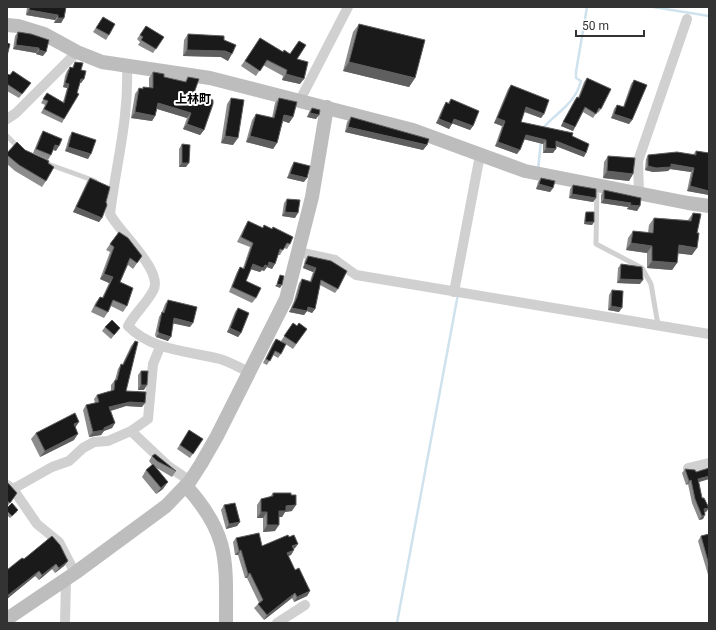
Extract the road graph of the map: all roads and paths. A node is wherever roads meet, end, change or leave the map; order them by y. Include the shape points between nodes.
1 (348, 7) edge
2 (687, 19) dead end
3 (7, 25) edge
4 (77, 52) junction
5 (127, 67) junction
6 (300, 100) junction
7 (327, 107) junction
8 (7, 119) edge
9 (7, 136) edge
10 (24, 152) edge
11 (480, 154) junction
12 (39, 161) edge
13 (597, 186) junction
14 (108, 188) junction
15 (639, 194) junction
16 (709, 206) edge
17 (298, 252) junction
18 (454, 292) junction
19 (658, 326) junction
20 (709, 334) edge
21 (160, 347) junction
22 (249, 372) junction
23 (131, 431) junction
24 (709, 463) edge
25 (688, 468) edge
26 (188, 483) junction
27 (10, 487) edge
28 (70, 577) junction
29 (305, 605) dead end
30 (7, 619) edge
31 (65, 623) edge
32 (226, 623) edge
33 (277, 623) edge

1 - 6 street
2 - 15 street via 638,161
3 - 4 street via 44,34
4 - 5 street via 102,62
4 - 8 street
5 - 6 street via 210,78
5 - 14 street via 128,86 123,142
6 - 7 street
7 - 11 street via 413,130
7 - 17 street via 312,197
9 - 10 lane
11 - 13 street via 524,171
11 - 18 street
12 - 14 lane
13 - 15 street
13 - 19 lane via 596,244 642,268 651,284
14 - 21 street via 110,214 125,237 152,269 156,283 154,291 128,326
15 - 16 street
17 - 18 street via 335,260 356,275
17 - 22 street via 286,298
18 - 19 street
19 - 20 street
21 - 22 street via 222,360
21 - 23 street via 153,364 148,419
22 - 26 street via 217,436
23 - 26 street
23 - 27 street via 108,441 94,442 69,461
24 - 25 street
26 - 28 street via 166,506
26 - 32 street via 222,541 226,569
27 - 28 street via 37,524 59,542
28 - 30 street
28 - 31 street
29 - 33 street

